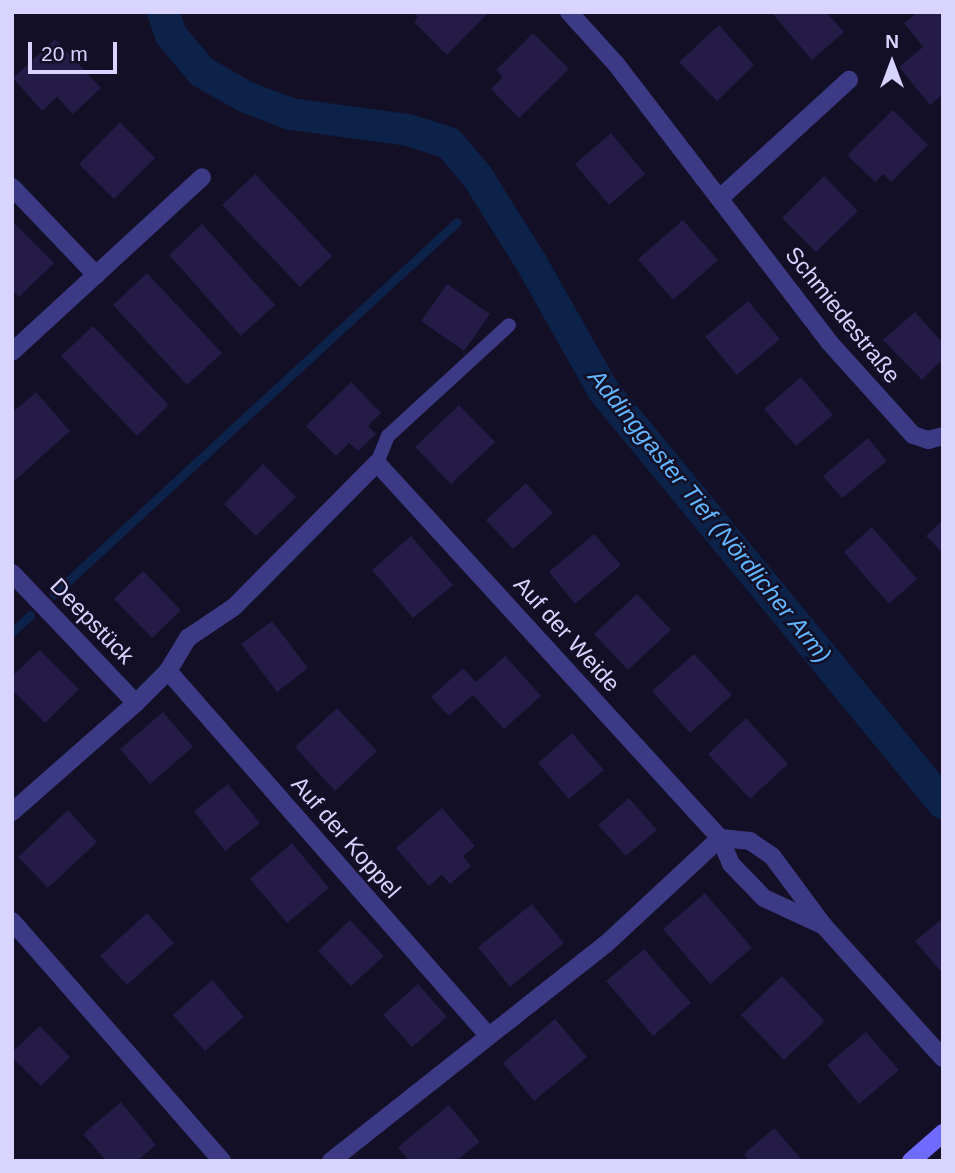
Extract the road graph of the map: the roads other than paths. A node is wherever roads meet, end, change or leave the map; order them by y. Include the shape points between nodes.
1 (569, 12) edge
2 (849, 80) dead end
3 (202, 177) dead end
4 (12, 187) edge
5 (720, 198) junction
6 (96, 275) junction
7 (509, 325) dead end
8 (12, 352) edge
9 (943, 436) edge
10 (377, 463) junction
11 (12, 573) edge
12 (168, 671) junction
13 (136, 703) junction
14 (12, 812) edge
15 (720, 838) junction
16 (12, 921) edge
17 (824, 926) junction
18 (488, 1035) junction
19 (943, 1058) edge
20 (943, 1133) edge
21 (222, 1161) edge
22 (331, 1161) edge
23 (911, 1161) edge

1 - 5 street, Schmiedestraße via 616,64
2 - 5 street
3 - 6 street
4 - 6 street
5 - 9 street, Schmiedestraße via 829,342 898,419 913,435 928,440
6 - 8 street
7 - 10 lane via 388,436
10 - 12 street via 234,607 188,638
10 - 15 street, Auf der Weide
11 - 13 street, Deepstück
12 - 13 street
12 - 18 street, Auf der Koppel
13 - 14 street
15 - 17 street, Auf der Weide via 731,864 764,898
15 - 17 street, Auf der Weide via 750,841 772,856
15 - 18 street via 606,944
16 - 21 street
17 - 19 street, Auf der Weide
18 - 22 street
20 - 23 main road

